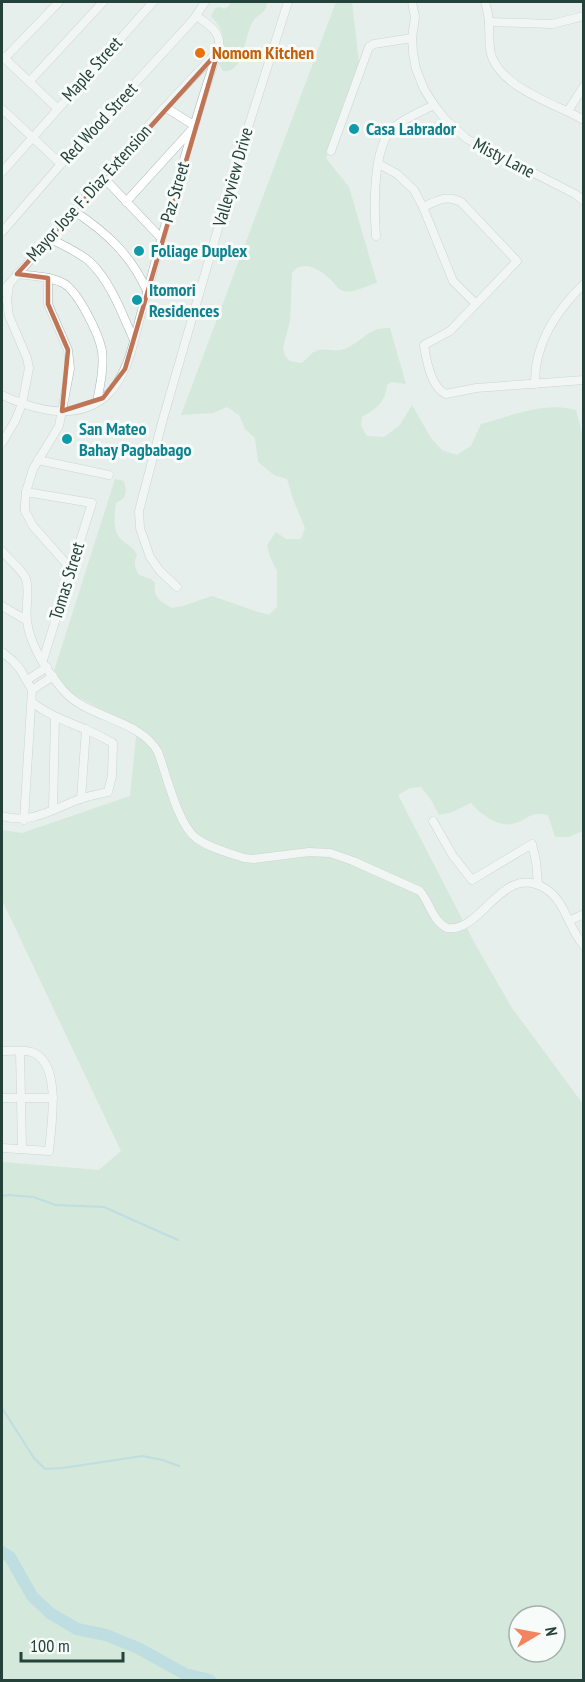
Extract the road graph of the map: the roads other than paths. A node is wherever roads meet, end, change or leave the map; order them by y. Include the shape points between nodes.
1 (59, 2) edge
2 (103, 2) edge
3 (153, 2) edge
4 (205, 2) edge
5 (288, 2) edge
6 (412, 2) edge
7 (485, 2) edge
8 (197, 16) junction
9 (584, 16) edge
10 (489, 22) junction
11 (412, 38) junction
12 (218, 52) junction
13 (3, 58) edge
14 (29, 82) junction
15 (584, 86) edge
16 (434, 105) junction
17 (165, 107) junction
18 (57, 108) junction
19 (2, 109) edge
20 (568, 111) junction
21 (584, 120) edge
22 (195, 126) junction
23 (32, 138) junction
24 (332, 151) dead end
25 (61, 164) junction
26 (379, 164) junction
27 (3, 166) edge
28 (103, 177) junction
29 (584, 201) edge
30 (126, 202) junction
31 (423, 207) junction
32 (74, 211) junction
33 (2, 232) edge
34 (376, 236) dead end
35 (50, 237) junction
36 (162, 239) junction
37 (17, 274) junction
38 (48, 278) junction
39 (10, 283) junction
40 (584, 284) edge
41 (147, 291) junction
42 (2, 292) edge
43 (476, 304) junction
44 (134, 340) junction
45 (584, 380) edge
46 (535, 384) junction
47 (2, 395) edge
48 (97, 402) junction
49 (22, 404) junction
50 (62, 411) junction
51 (2, 443) edge
52 (38, 460) junction
53 (109, 475) dead end
54 (26, 492) junction
55 (2, 551) edge
56 (71, 569) junction
57 (177, 587) dead end
58 (2, 606) edge
59 (26, 620) junction
60 (2, 652) edge
61 (45, 664) junction
62 (53, 676) junction
63 (27, 680) junction
64 (32, 690) junction
65 (32, 702) junction
66 (55, 718) junction
67 (86, 729) junction
68 (81, 799) junction
69 (53, 810) junction
70 (2, 816) edge
71 (24, 820) junction
72 (433, 821) dead end
73 (538, 885) junction
74 (584, 914) edge
75 (569, 921) junction
76 (584, 946) edge
77 (2, 1051) edge
78 (20, 1051) junction
79 (2, 1098) edge
80 (21, 1098) junction
81 (53, 1098) junction
82 (2, 1148) edge
83 (22, 1149) junction

1 - 13 street
2 - 14 street
3 - 18 street, Maple Street
4 - 8 street
5 - 57 street, Valleyview Drive via 239,156 139,511 150,557
6 - 11 street, Misty Lane
7 - 10 street
8 - 12 street via 218,34
8 - 25 street, Red Wood Street
9 - 10 street via 552,24
10 - 20 street via 491,56 501,71 549,104
11 - 16 street, Misty Lane via 416,69
11 - 24 street via 369,47
12 - 17 street, Mayor Jose F. Diaz Extension
12 - 22 street, Paz Street
13 - 14 street
14 - 18 street
15 - 20 street
16 - 26 street via 392,130
16 - 29 street, Misty Lane via 467,139
17 - 22 street
17 - 28 street, Mayor Jose F. Diaz Extension
18 - 23 street, Maple Street
19 - 23 street
20 - 21 street
22 - 30 street
22 - 36 street, Paz Street
23 - 25 street
23 - 27 street, Maple Street
25 - 33 street, Red Wood Street
26 - 31 street via 405,181
26 - 34 street via 374,209
28 - 30 street
28 - 32 street, Mayor Jose F. Diaz Extension
30 - 36 street
31 - 43 street via 453,281
31 - 43 street via 448,197 461,202 517,261
32 - 35 street, Mayor Jose F. Diaz Extension
32 - 41 street via 119,247
35 - 37 street, Mayor Jose F. Diaz Extension
35 - 44 street via 95,268
36 - 41 street, Paz Street
37 - 38 street
37 - 39 street, Mayor Jose F. Diaz Extension
38 - 48 street via 62,282 75,293 99,341 102,368
38 - 50 street via 48,304 69,357
39 - 42 street, Mayor Jose F. Diaz Extension
39 - 49 street via 9,316 29,363
40 - 46 street via 545,335 537,359
41 - 44 street, Paz Street
43 - 46 street via 450,331 424,345 438,389 451,394 466,389
44 - 48 street, Paz Street via 121,377
45 - 46 street
47 - 49 street, Paz Street
48 - 50 street, Paz Street
49 - 50 street, Paz Street
49 - 51 street
50 - 52 street via 56,432
52 - 53 street
52 - 54 street
54 - 56 street via 28,518
54 - 56 street, Tomas Street via 92,503
55 - 59 street via 26,580
56 - 61 street, Tomas Street
58 - 59 street
59 - 61 street
60 - 63 street
61 - 62 street
61 - 63 street
62 - 64 street
62 - 73 street via 70,698 153,742 181,819 195,838 205,843 244,858 309,852 330,853 353,861 420,891 435,917 452,929 465,924 515,884
63 - 64 street
64 - 65 street
65 - 66 street
65 - 71 street
66 - 67 street
66 - 69 street
67 - 68 street
67 - 68 street via 113,743 112,776 108,792
68 - 69 street
69 - 71 street
70 - 71 street
72 - 73 street via 472,880 532,844
73 - 75 street via 559,900
74 - 75 street
75 - 76 street
77 - 78 street
78 - 80 street
78 - 81 street via 32,1052 44,1061
79 - 80 street
80 - 81 street
80 - 83 street
81 - 83 street via 49,1150
82 - 83 street

